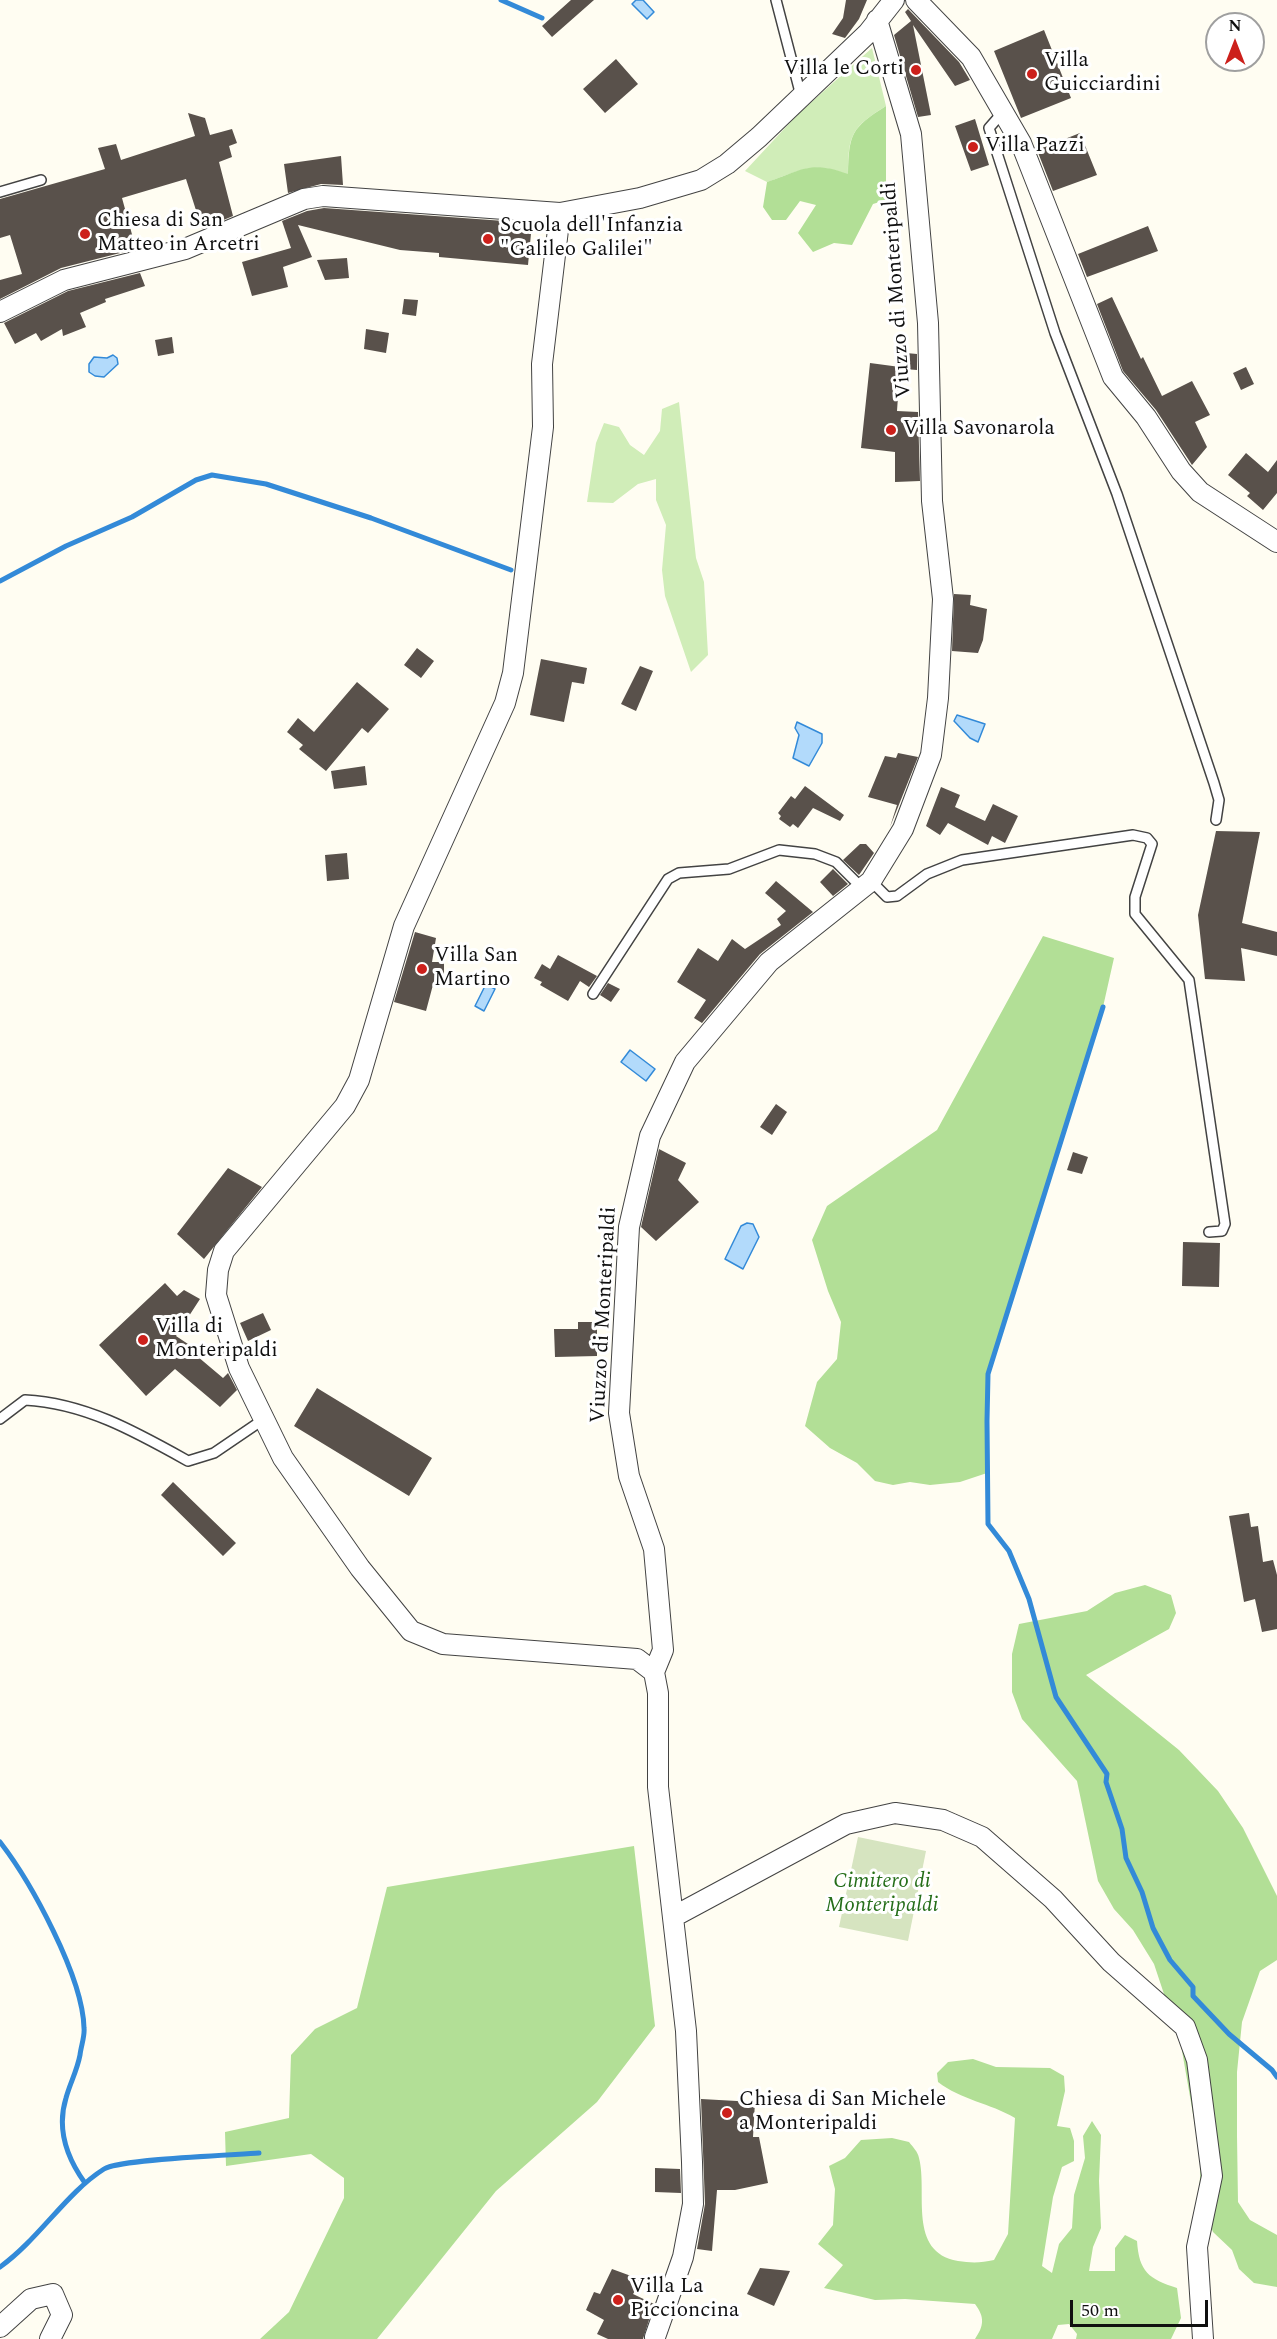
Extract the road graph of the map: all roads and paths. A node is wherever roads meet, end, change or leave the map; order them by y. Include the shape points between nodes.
1 (776, 0) edge
2 (894, 0) edge
3 (916, 0) edge
4 (877, 20) junction
5 (801, 96) junction
6 (1004, 110) junction
7 (41, 180) dead end
8 (0, 192) edge
9 (560, 213) junction
10 (0, 312) edge
11 (1277, 542) edge
12 (1216, 820) dead end
13 (867, 884) junction
14 (592, 994) dead end
15 (1209, 1232) dead end
16 (0, 1419) edge
17 (264, 1419) junction
18 (654, 1672) junction
19 (673, 1917) junction
20 (0, 2327) edge
21 (655, 2337) dead end
22 (50, 2339) edge
23 (1203, 2339) edge

1 - 5 lane
2 - 4 street
3 - 6 street via 971,57
4 - 5 street
4 - 13 street, Viuzzo di Monteripaldi via 911,134 928,323 932,501 943,598 931,755 903,829
5 - 9 street via 727,164 701,180 640,198
6 - 11 street via 1021,143 1113,377 1200,492
6 - 12 lane via 989,128 1055,333 1117,494 1214,783 1219,800
7 - 8 lane
9 - 10 street via 323,196 304,199 185,249 64,280
9 - 17 street via 542,364 543,427 513,673 505,703 404,926 359,1080 345,1106 224,1251 218,1270 216,1295 239,1368
13 - 14 lane via 836,862 815,854 779,850 729,869 679,873 668,879
13 - 15 lane via 887,897 897,896 927,874 962,860 1133,835 1147,838 1152,844 1135,897 1135,914 1189,980 1225,1224 1222,1231
13 - 18 street, Viuzzo di Monteripaldi via 769,962 685,1062 650,1136 629,1227 619,1413 629,1476 654,1549 663,1650
16 - 17 lane via 25,1400 83,1409 139,1433 188,1461 214,1454
17 - 18 street via 283,1458 334,1532 411,1631 443,1644 637,1659
18 - 19 street via 658,1693 658,1787
19 - 21 street via 686,2031 693,2204 683,2257
19 - 23 street via 846,1824 895,1813 943,1820 982,1837 1053,1899 1111,1962 1185,2027 1197,2060 1212,2176 1197,2247
20 - 22 street via 31,2299 53,2294 62,2315

